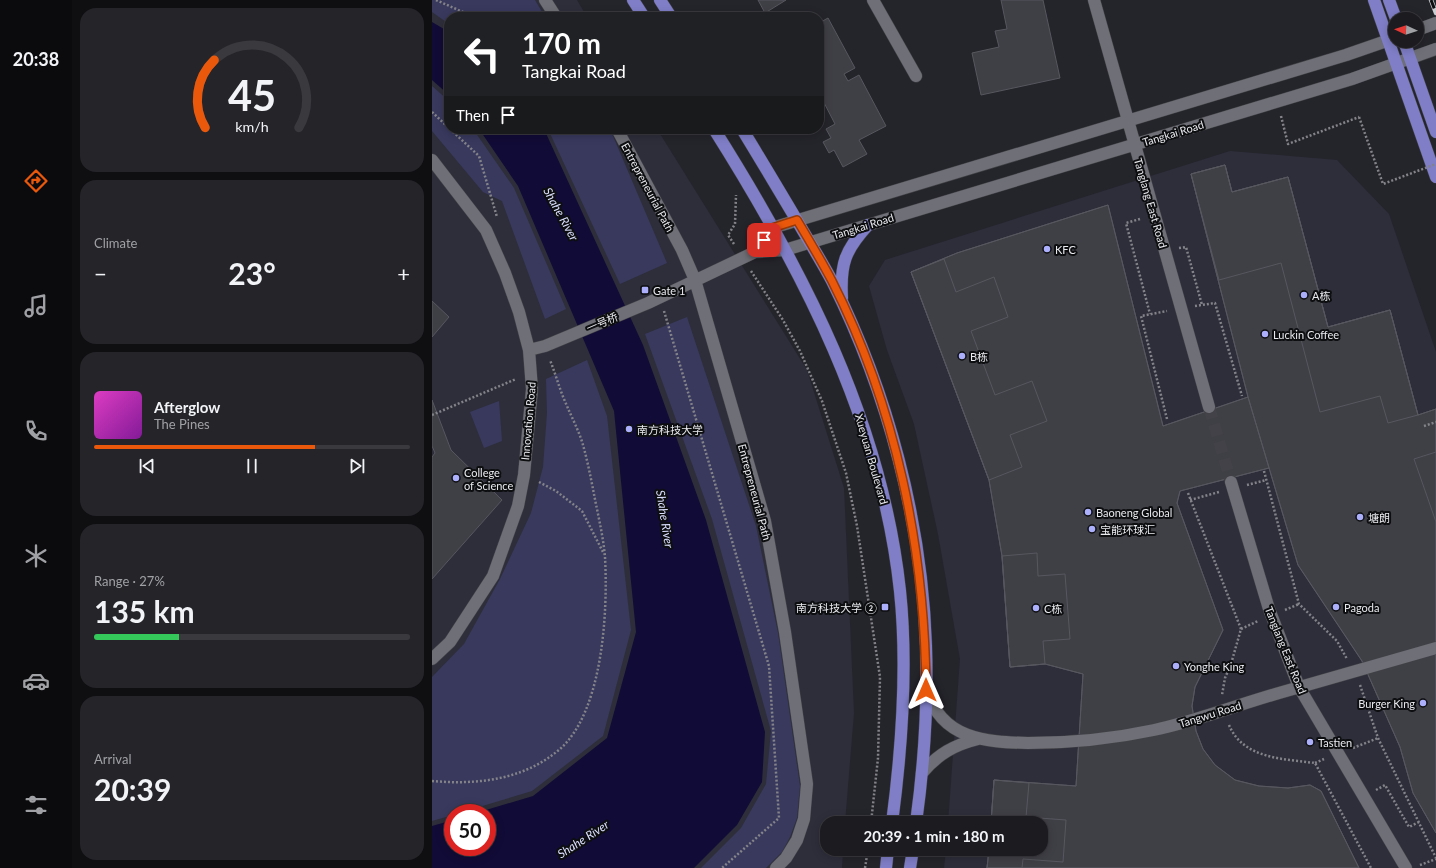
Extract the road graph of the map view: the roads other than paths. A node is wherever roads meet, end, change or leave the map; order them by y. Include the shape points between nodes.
1 (545, 0) edge
2 (633, 0) edge
3 (660, 0) edge
4 (873, 0) edge
5 (1094, 0) edge
6 (1374, 0) edge
7 (1389, 0) edge
8 (553, 12) edge
9 (641, 12) edge
10 (668, 12) edge
11 (1393, 12) edge
12 (1436, 23) edge
13 (1424, 27) edge
14 (1388, 30) edge
15 (1388, 40) edge
16 (1393, 48) edge
17 (1406, 48) edge
18 (1436, 49) edge
19 (1410, 59) junction
20 (1396, 64) junction
21 (916, 76) dead end
22 (1128, 121) junction
23 (1436, 132) edge
24 (620, 134) edge
25 (717, 134) edge
26 (745, 134) edge
27 (1135, 145) junction
28 (432, 160) edge
29 (1436, 177) edge
30 (797, 220) junction
31 (868, 225) junction
32 (772, 228) junction
33 (810, 243) junction
34 (785, 250) junction
35 (755, 252) junction
36 (695, 280) junction
37 (842, 303) junction
38 (529, 350) junction
39 (1209, 407) tunnel mouth
40 (1231, 482) tunnel mouth
41 (1436, 648) edge
42 (432, 658) edge
43 (1299, 687) junction
44 (926, 690) junction
45 (978, 740) junction
46 (922, 773) junction
47 (893, 816) edge
48 (917, 816) edge
49 (887, 856) edge
50 (912, 856) edge
51 (1412, 867) edge
52 (776, 868) edge
53 (886, 868) edge
54 (910, 868) edge

1 - 8 street
2 - 9 main road
3 - 10 main road
4 - 21 street
5 - 22 street, Tanglang East Road
6 - 14 main road
7 - 11 main road
12 - 13 street
15 - 22 street
16 - 20 main road
17 - 19 main road
18 - 19 street, Tangkai Road
19 - 20 street, Tangkai Road
19 - 23 main road
20 - 27 street, Tangkai Road
20 - 29 main road
22 - 27 street, Tanglang East Road
22 - 30 street
24 - 36 street, Entrepreneurial Path via 682,250
25 - 32 main road, Xueyuan Boulevard
26 - 30 main road, Xueyuan Boulevard
27 - 31 street, Tangkai Road
27 - 39 street, Tanglang East Road
28 - 38 street, Innovation Road via 486,230 519,312
30 - 32 street
30 - 33 main road, Xueyuan Boulevard
31 - 33 street, Tangkai Road
31 - 37 main road via 852,242 844,262
32 - 34 main road, Xueyuan Boulevard
32 - 35 street
33 - 34 street, Tangkai Road
33 - 37 main road, Xueyuan Boulevard
34 - 35 street, Tangkai Road
34 - 47 main road, Xueyuan Boulevard via 822,321 851,390 878,472 888,515 900,593 903,640 902,715
35 - 36 street, 一号桥
36 - 38 street, 一号桥 via 660,298 545,346
36 - 52 street, Entrepreneurial Path via 765,522 785,632 807,784 804,818 797,840
37 - 44 main road, Xueyuan Boulevard via 882,404 906,497 923,598
38 - 42 street, Innovation Road via 532,390 524,475 518,506 493,576 450,642
40 - 43 street, Tanglang East Road via 1269,609
41 - 43 street, Tangwu Road
43 - 45 street, Tangwu Road via 1190,720 1120,737 1050,743
43 - 51 street, Tanglang East Road
44 - 45 street, Tangwu Road via 938,716 963,734
44 - 46 main road, Xueyuan Boulevard
45 - 46 street, Tangwu Road via 945,750 932,760
46 - 48 main road, Xueyuan Boulevard
49 - 53 main road
50 - 54 main road

